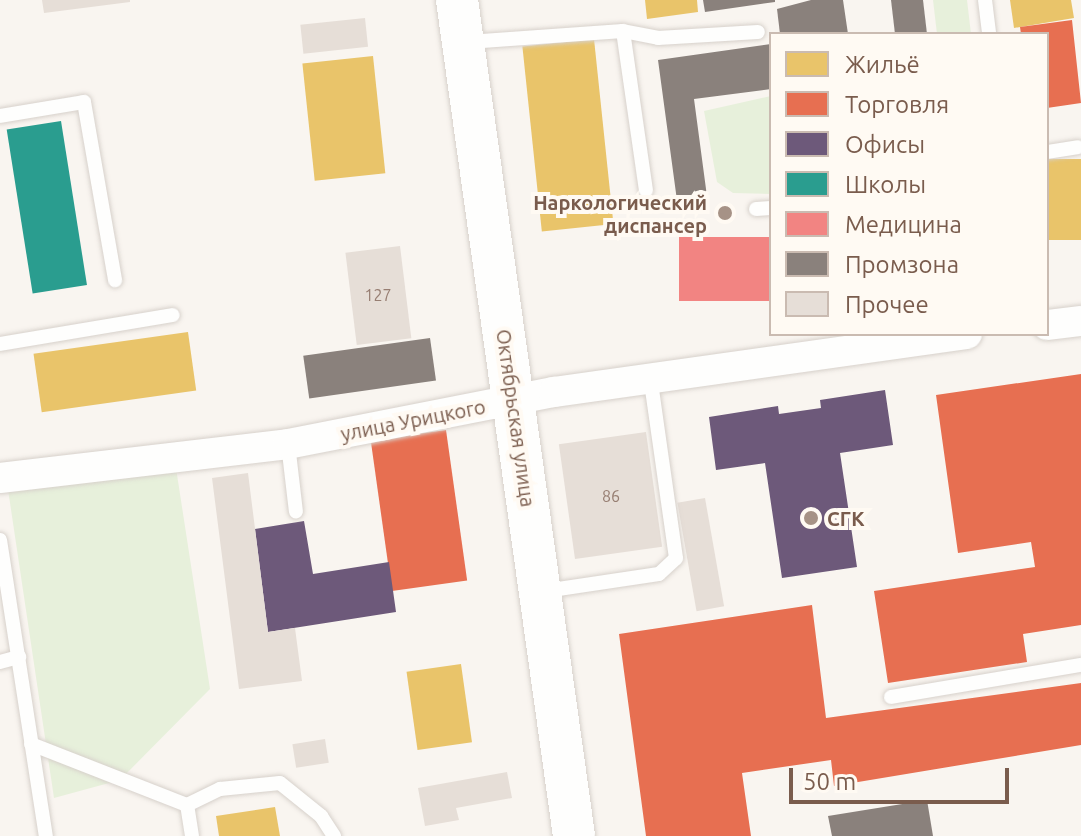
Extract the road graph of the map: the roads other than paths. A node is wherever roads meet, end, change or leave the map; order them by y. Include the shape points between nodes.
1 (457, 0) edge
2 (985, 0) edge
3 (623, 31) junction
4 (758, 32) dead end
5 (989, 32) edge
6 (464, 43) junction
7 (0, 116) edge
8 (1078, 147) dead end
9 (1049, 152) edge
10 (646, 190) dead end
11 (115, 280) dead end
12 (173, 315) dead end
13 (1081, 321) edge
14 (1049, 325) edge
15 (934, 336) edge
16 (900, 338) edge
17 (0, 344) edge
18 (650, 376) junction
19 (513, 400) junction
20 (288, 444) junction
21 (0, 478) edge
22 (296, 512) dead end
23 (0, 540) edge
24 (540, 592) junction
25 (19, 657) junction
26 (0, 662) edge
27 (1081, 665) edge
28 (891, 697) dead end
29 (31, 744) junction
30 (187, 805) junction
31 (46, 836) edge
32 (192, 836) edge
33 (334, 836) edge
34 (574, 836) edge

1 - 6 main road, Октябрьская улица
2 - 5 lane
3 - 4 lane via 658,38
3 - 6 lane
3 - 10 lane
6 - 19 main road, Октябрьская улица
7 - 11 lane via 84,102
8 - 9 lane
12 - 17 lane
13 - 14 street
15 - 16 street, улица Урицкого
16 - 18 street, улица Урицкого
18 - 19 street, улица Урицкого
18 - 24 lane via 676,558 659,574
19 - 20 street, улица Урицкого
19 - 24 main road, Октябрьская улица
20 - 21 street, улица Урицкого
20 - 22 lane
23 - 25 lane
24 - 34 main road, Октябрьская улица
25 - 26 lane
25 - 29 lane
27 - 28 lane
29 - 30 lane
29 - 31 lane
30 - 32 lane
30 - 33 lane via 220,789 280,783 321,816

